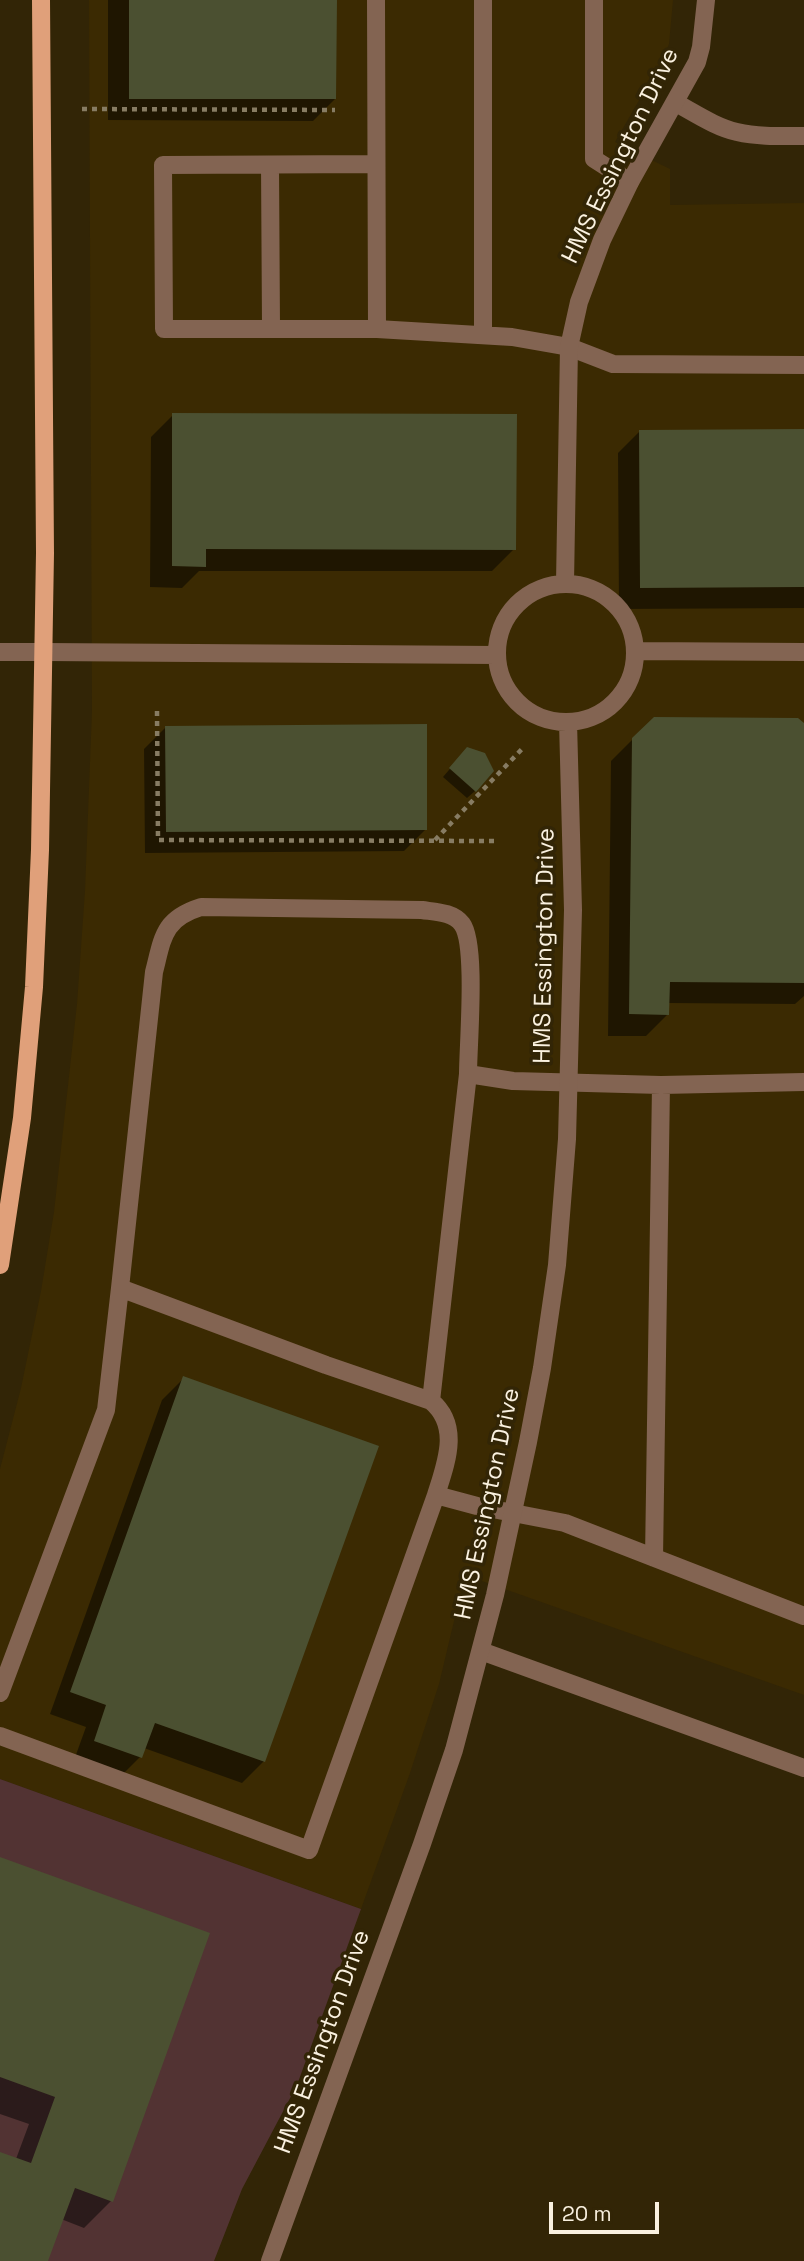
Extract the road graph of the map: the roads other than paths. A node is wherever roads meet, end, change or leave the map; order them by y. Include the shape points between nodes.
1 (41, 0) edge
2 (376, 0) edge
3 (483, 0) edge
4 (594, 0) edge
5 (706, 0) edge
6 (676, 103) junction
7 (804, 136) edge
8 (376, 164) junction
9 (270, 165) junction
10 (630, 182) junction
11 (271, 328) junction
12 (377, 329) junction
13 (484, 335) junction
14 (569, 347) junction
15 (804, 365) edge
16 (565, 583) junction
17 (635, 651) junction
18 (0, 652) edge
19 (44, 652) junction
20 (804, 652) edge
21 (497, 655) junction
22 (568, 722) junction
23 (468, 1074) junction
24 (804, 1082) edge
25 (569, 1083) junction
26 (661, 1085) junction
27 (0, 1265) edge
28 (120, 1288) junction
29 (431, 1401) junction
30 (436, 1495) junction
31 (514, 1513) junction
32 (654, 1558) junction
33 (804, 1616) edge
34 (481, 1651) junction
35 (0, 1693) edge
36 (0, 1736) edge
37 (804, 1768) edge
38 (270, 2261) edge

1 - 19 main road
2 - 8 street
3 - 13 street
4 - 10 street via 594,159
5 - 6 street, HMS Essington Drive via 697,62
6 - 7 street via 735,132
6 - 10 street, HMS Essington Drive
8 - 9 street
8 - 12 street
9 - 11 street
9 - 11 street via 163,165 164,329
10 - 14 street, HMS Essington Drive via 579,302
11 - 12 street
12 - 13 street
13 - 14 street
14 - 15 street via 613,364
14 - 16 street, HMS Essington Drive
16 - 17 street via 606,596 626,620
16 - 21 street via 543,587 509,613
17 - 20 street
17 - 22 street via 632,675 620,696 602,712
18 - 19 street
19 - 21 street
19 - 27 main road via 34,987 22,1118
21 - 22 street via 502,678 514,699 533,714
22 - 25 street, HMS Essington Drive via 573,910
23 - 25 street
23 - 28 street via 468,941 453,916 422,910 346,908 201,907 183,913 170,922 162,938 154,972
23 - 29 street
24 - 26 street
25 - 26 street
25 - 31 street, HMS Essington Drive via 557,1265
26 - 32 street
28 - 29 street
28 - 35 street via 106,1409
29 - 30 street via 444,1415 449,1435 447,1462
30 - 31 street
30 - 36 street via 309,1850
31 - 32 street via 565,1523
31 - 34 street, HMS Essington Drive
32 - 33 street
34 - 37 street
34 - 38 street, HMS Essington Drive via 422,1844

